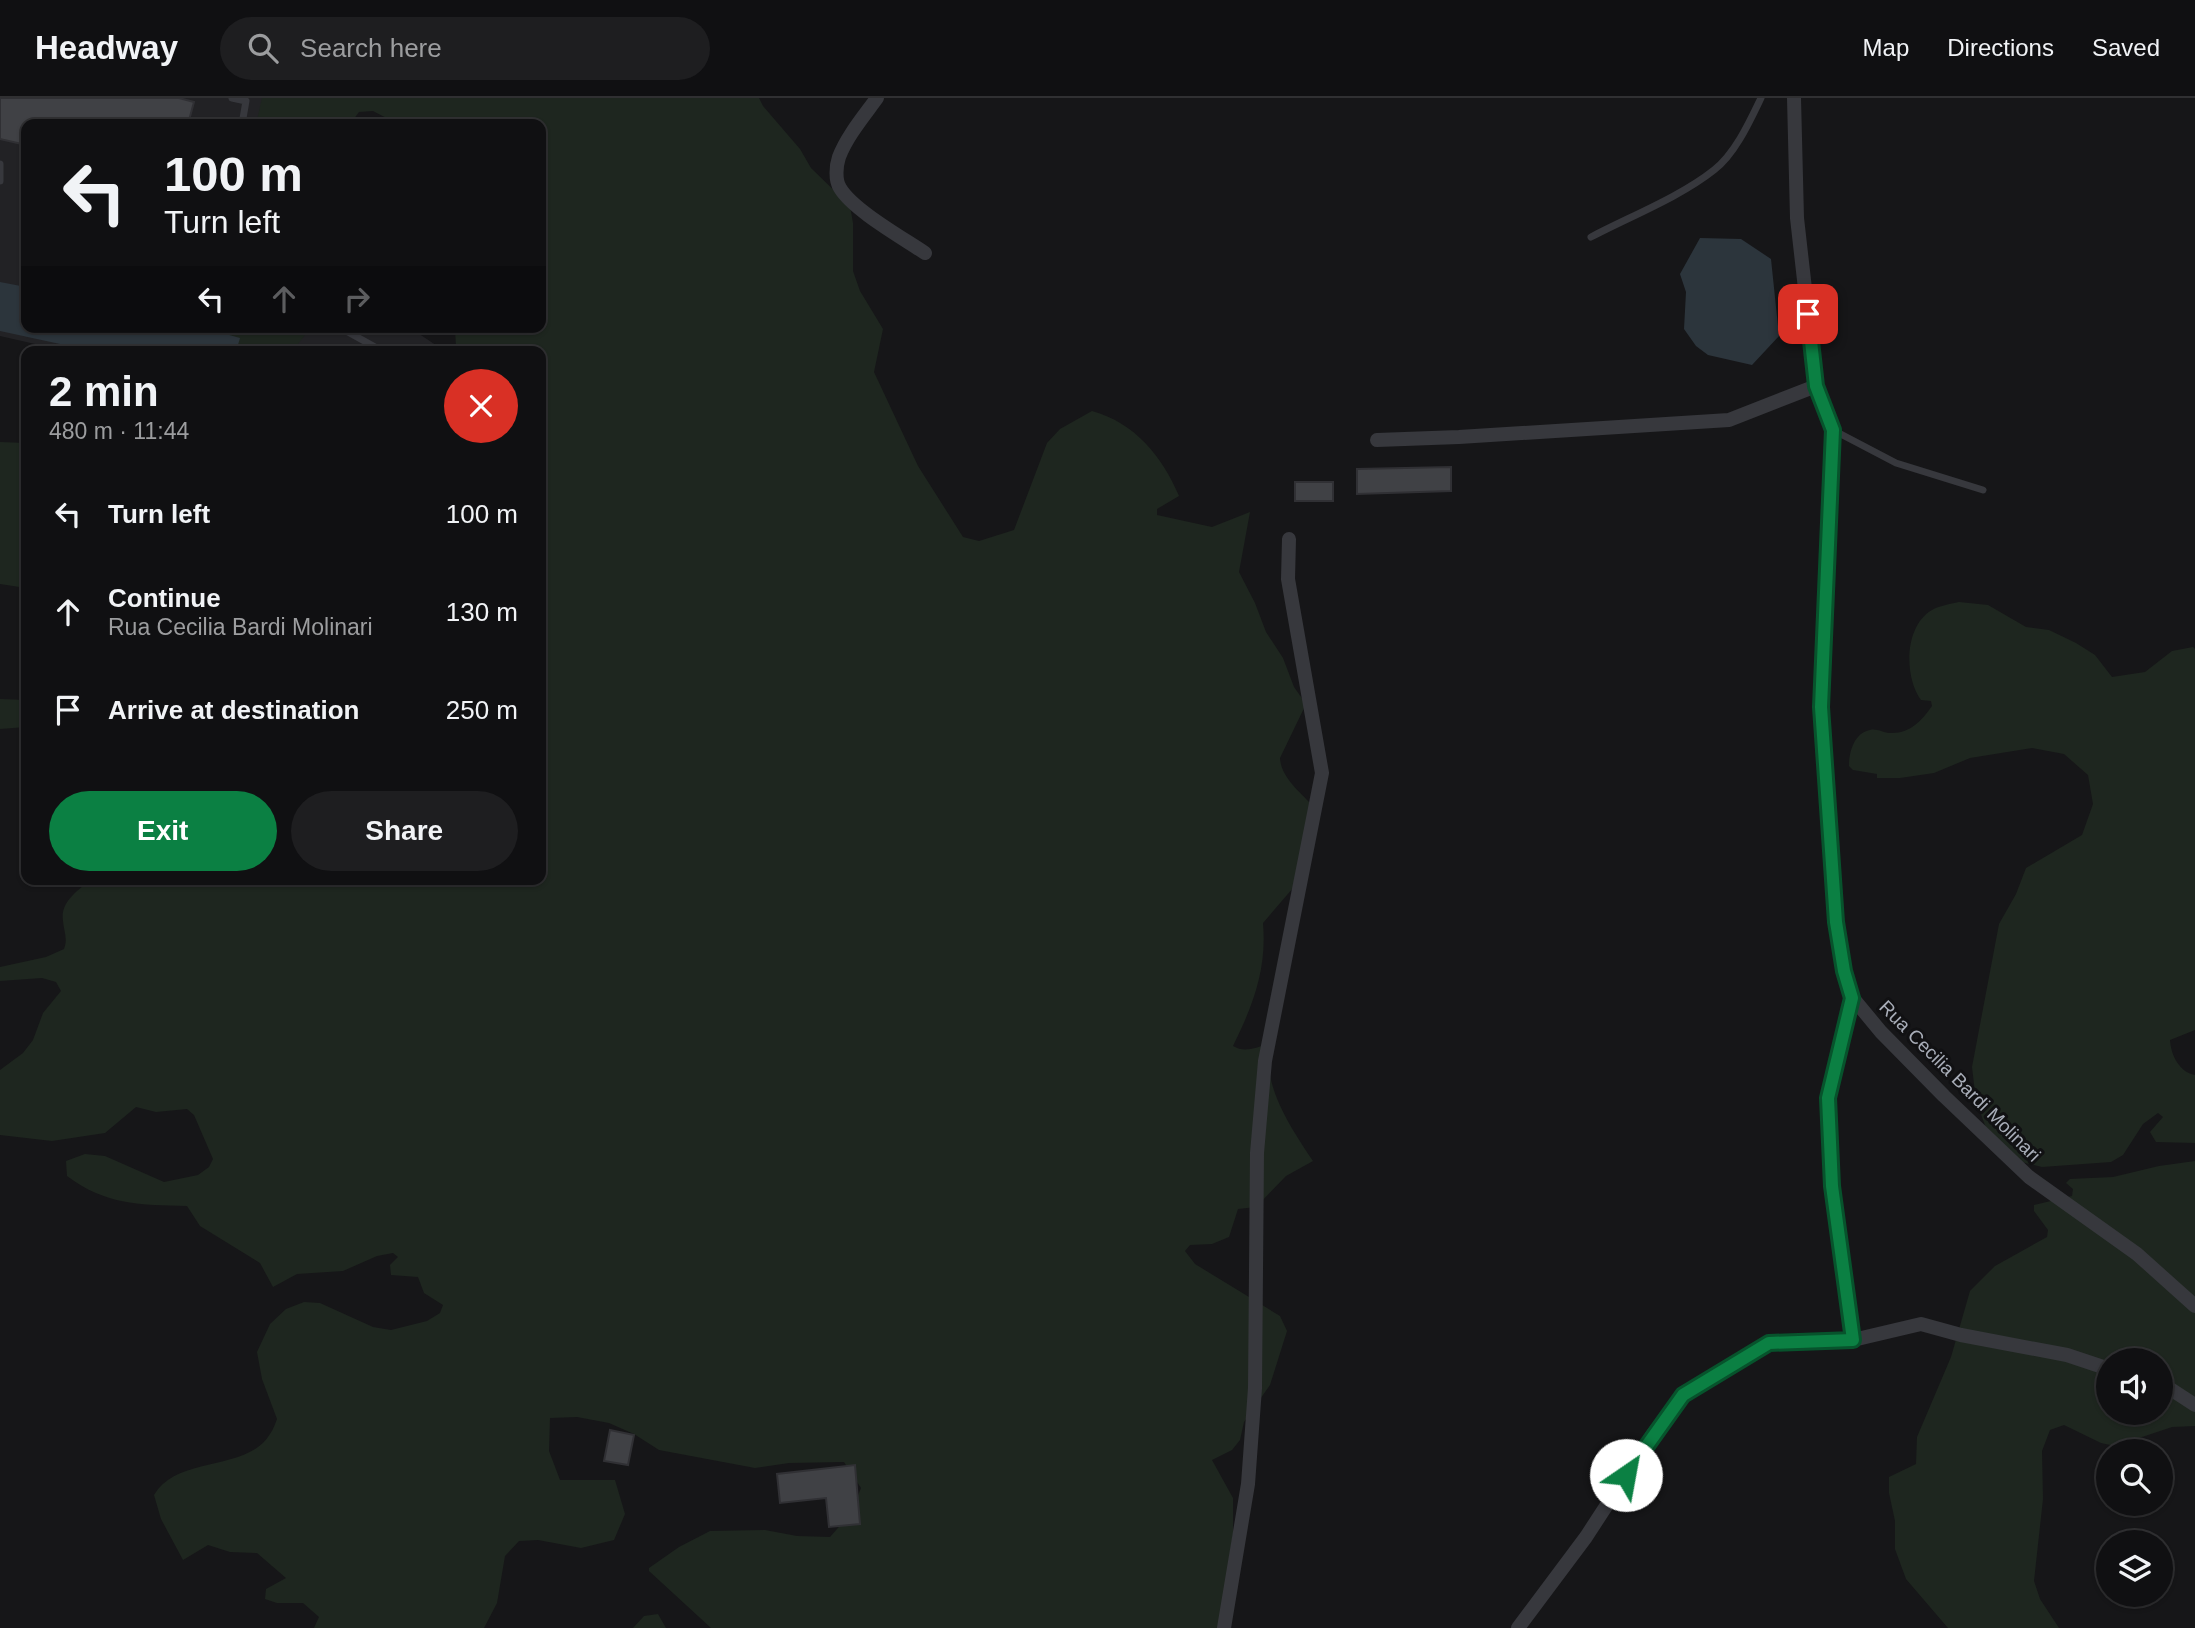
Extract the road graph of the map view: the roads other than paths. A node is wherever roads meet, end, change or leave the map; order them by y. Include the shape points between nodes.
1 (232, 98) edge
2 (877, 98) edge
3 (1761, 98) edge
4 (1794, 98) edge
5 (247, 100) edge
6 (243, 119) edge
7 (0, 164) edge
8 (0, 181) edge
9 (1591, 237) dead end
10 (925, 253) dead end
11 (350, 333) edge
12 (373, 346) edge
13 (1816, 386) junction
14 (1833, 430) junction
15 (1377, 440) dead end
16 (1983, 490) dead end
17 (1289, 539) dead end
18 (1852, 998) junction
19 (2195, 1306) edge
20 (1853, 1340) junction
21 (2096, 1365) edge
22 (2173, 1391) edge
23 (2195, 1405) edge
24 (1224, 1628) edge
25 (1518, 1628) edge

1 - 5 lane
2 - 10 street via 839,158 839,186 850,201
3 - 9 lane via 1745,131 1716,169
4 - 13 street, Rua Cecilia Bardi Molinari via 1797,218
5 - 6 lane
7 - 8 lane
11 - 12 lane
13 - 14 street, Rua Cecilia Bardi Molinari
13 - 15 street via 1729,420
14 - 16 lane via 1896,463
14 - 18 street, Rua Cecilia Bardi Molinari via 1821,707 1836,922
17 - 24 street via 1288,579 1322,773 1265,1062 1257,1153 1255,1388 1248,1484
18 - 19 street, Rua Cecilia Bardi Molinari via 1935,1087 2029,1177 2137,1254
18 - 20 street via 1828,1098 1832,1186
20 - 21 street via 1921,1324
20 - 25 street via 1769,1343 1683,1395
22 - 23 street

